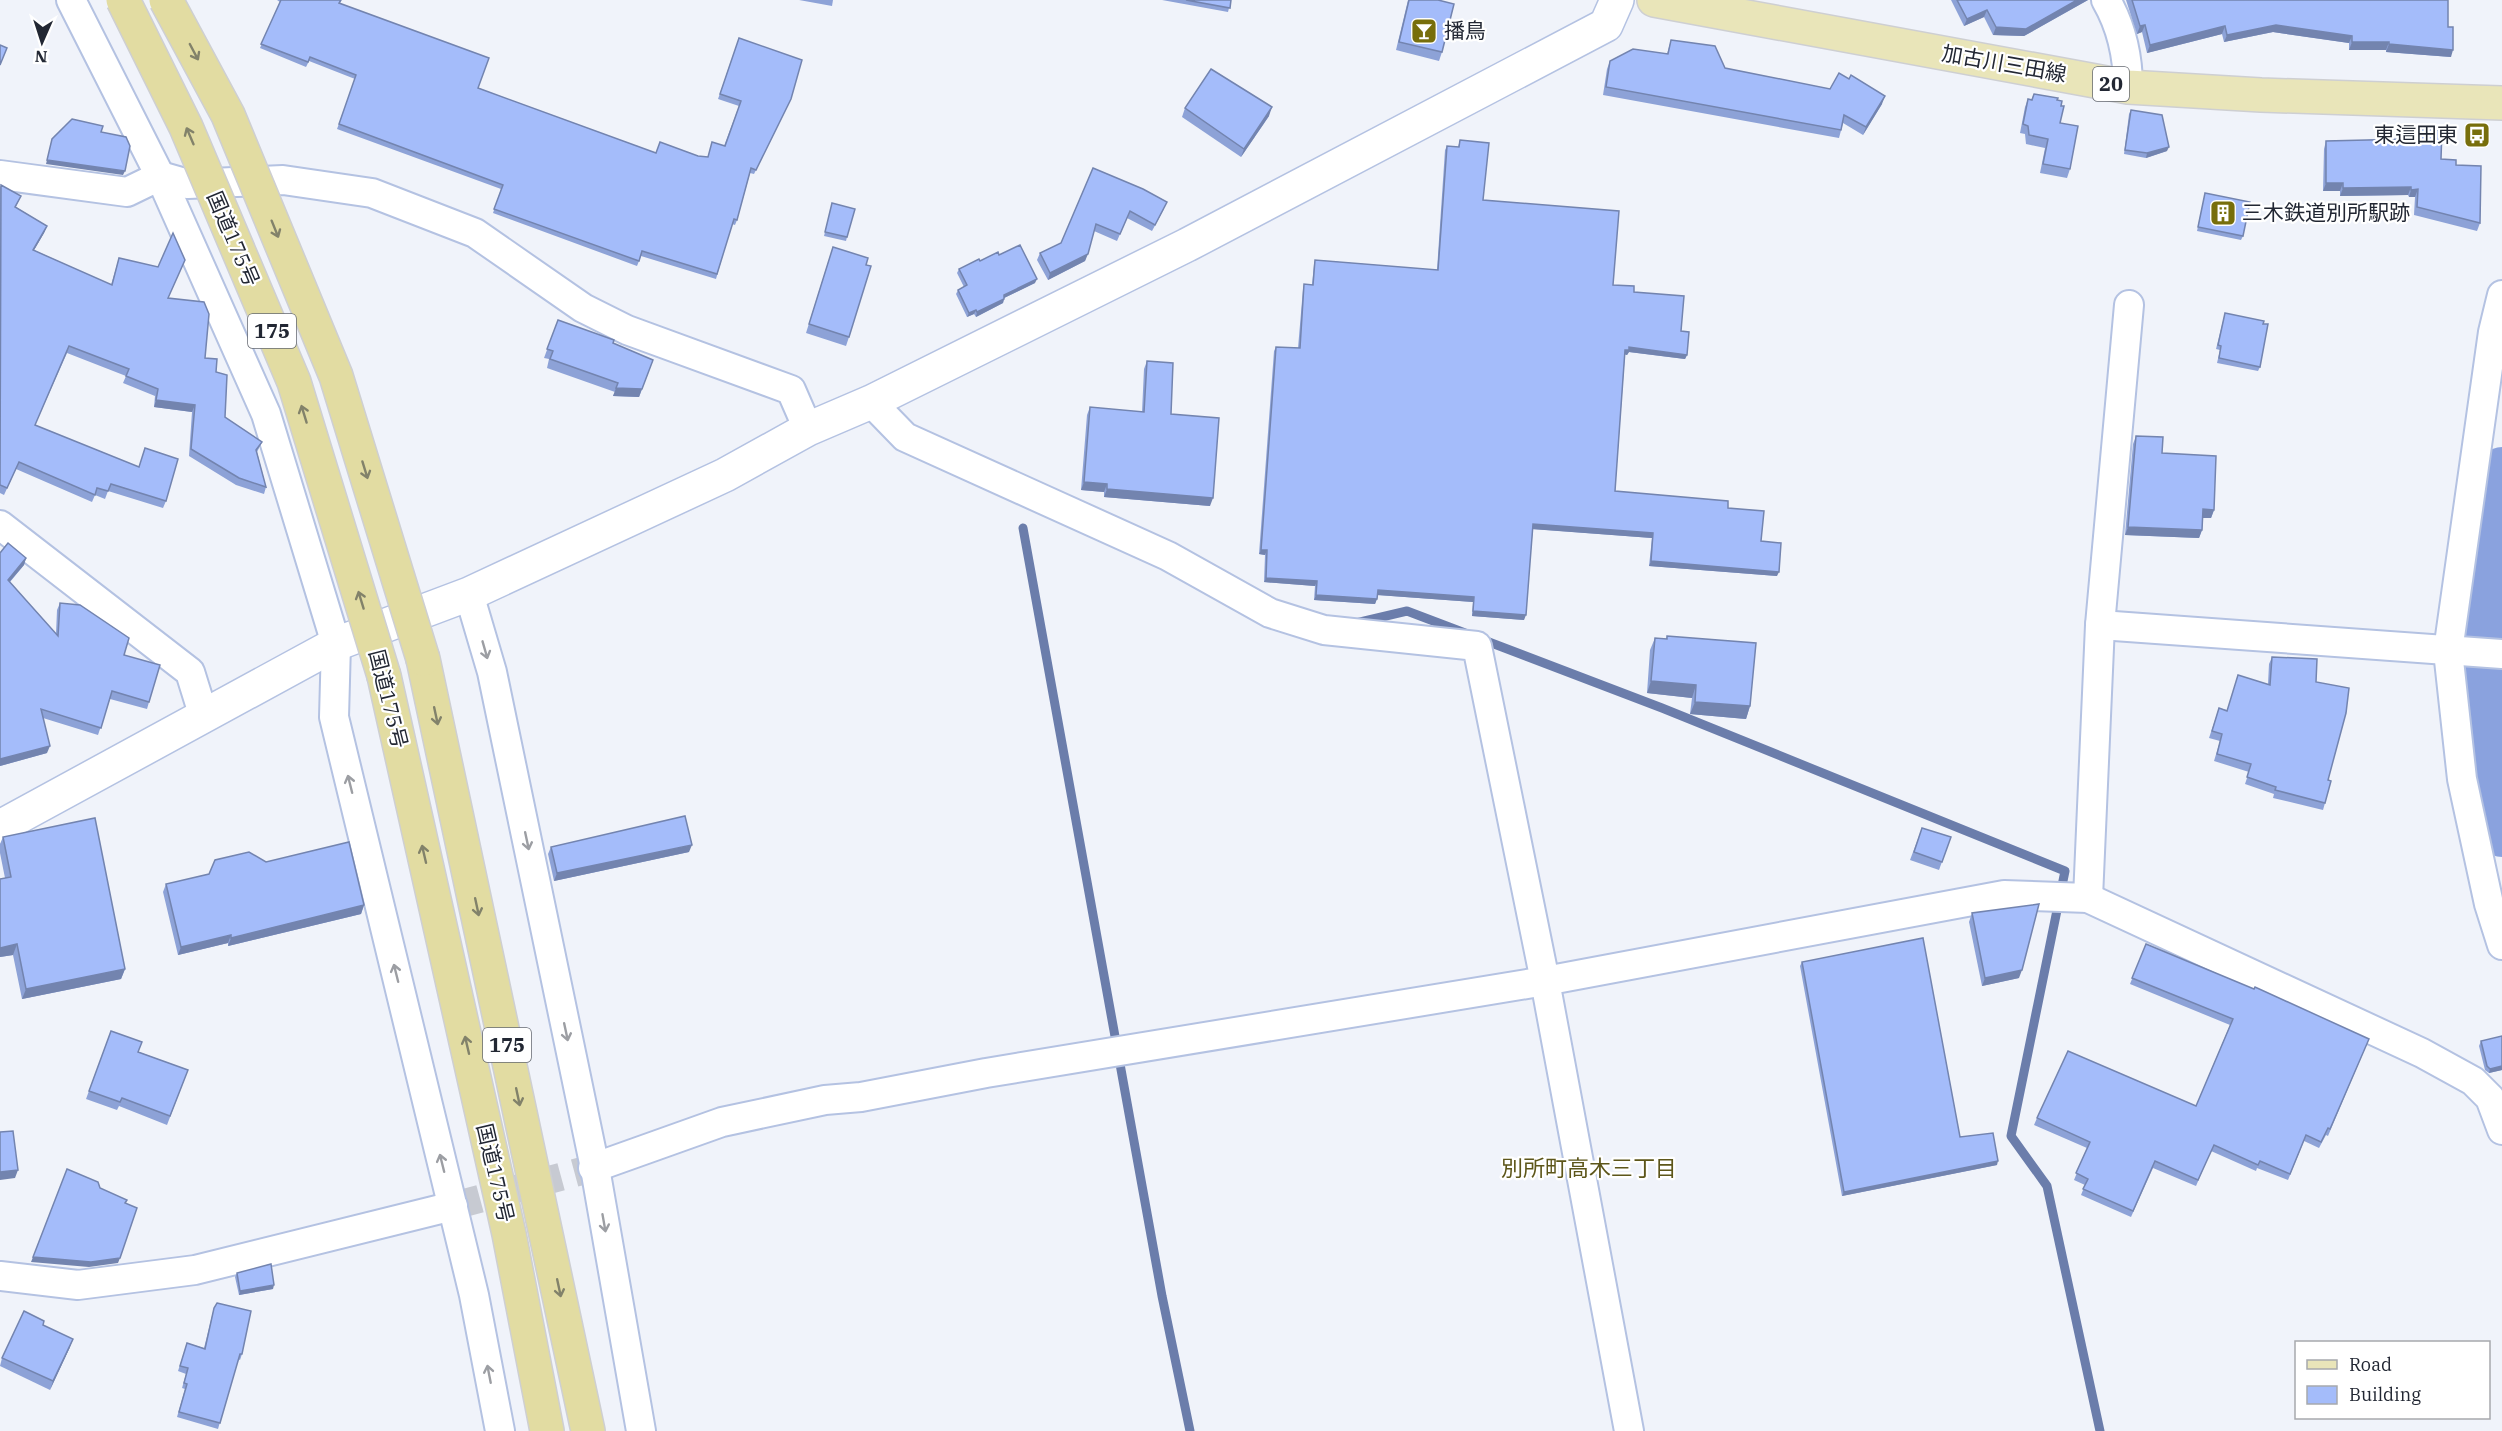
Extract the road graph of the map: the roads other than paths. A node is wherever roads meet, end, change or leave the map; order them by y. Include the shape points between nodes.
1 (71, 0) edge
2 (123, 0) edge
3 (166, 0) edge
4 (1617, 0) edge
5 (1654, 0) edge
6 (2106, 0) edge
7 (2128, 87) junction
8 (2502, 103) edge
9 (0, 175) edge
10 (160, 176) junction
11 (2502, 295) edge
12 (2129, 305) dead end
13 (871, 402) junction
14 (808, 429) junction
15 (0, 525) edge
16 (469, 594) junction
17 (2100, 625) junction
18 (336, 644) junction
19 (2448, 651) junction
20 (2502, 654) edge
21 (204, 717) junction
22 (0, 827) edge
23 (2088, 898) junction
24 (2502, 945) edge
25 (1545, 981) junction
26 (2496, 1095) edge
27 (2502, 1131) edge
28 (594, 1168) junction
29 (453, 1206) junction
30 (0, 1276) edge
31 (500, 1431) edge
32 (547, 1431) edge
33 (588, 1431) edge
34 (641, 1431) edge
35 (1629, 1431) edge

1 - 10 street
32 -> 2 highway, 国道175号 / 175, bridge via 509,1234 384,676 294,382 186,128
3 -> 33 highway, 国道175号 / 175, bridge via 228,116 336,376 423,659
4 - 13 street via 1606,25 1187,245
5 - 7 main road, 加古川三田線 / 20
6 - 7 street via 2128,60
7 - 8 main road, 加古川三田線 / 20
9 - 10 street via 127,192
10 - 14 street via 188,184 283,180 372,194 475,233 583,308 627,330 791,390
10 - 18 street via 266,414
11 - 19 street via 2493,332
12 - 17 street
13 - 14 street
13 - 25 street via 905,437 1168,556 1270,613 1324,630 1477,646
14 - 16 street via 726,475
15 - 21 street via 190,672
16 - 18 street
16 -> 28 street via 492,672
17 - 19 street
17 - 23 street
18 - 21 street
29 -> 18 street via 334,717
19 - 20 street
19 - 24 street via 2462,779 2489,904
21 - 22 street
23 - 25 street via 2004,895
23 - 26 street via 2422,1053
25 - 28 street via 825,1100 722,1122
25 - 35 street
26 - 27 street
28 -> 34 street
29 - 30 street via 195,1270 78,1285
31 -> 29 street

